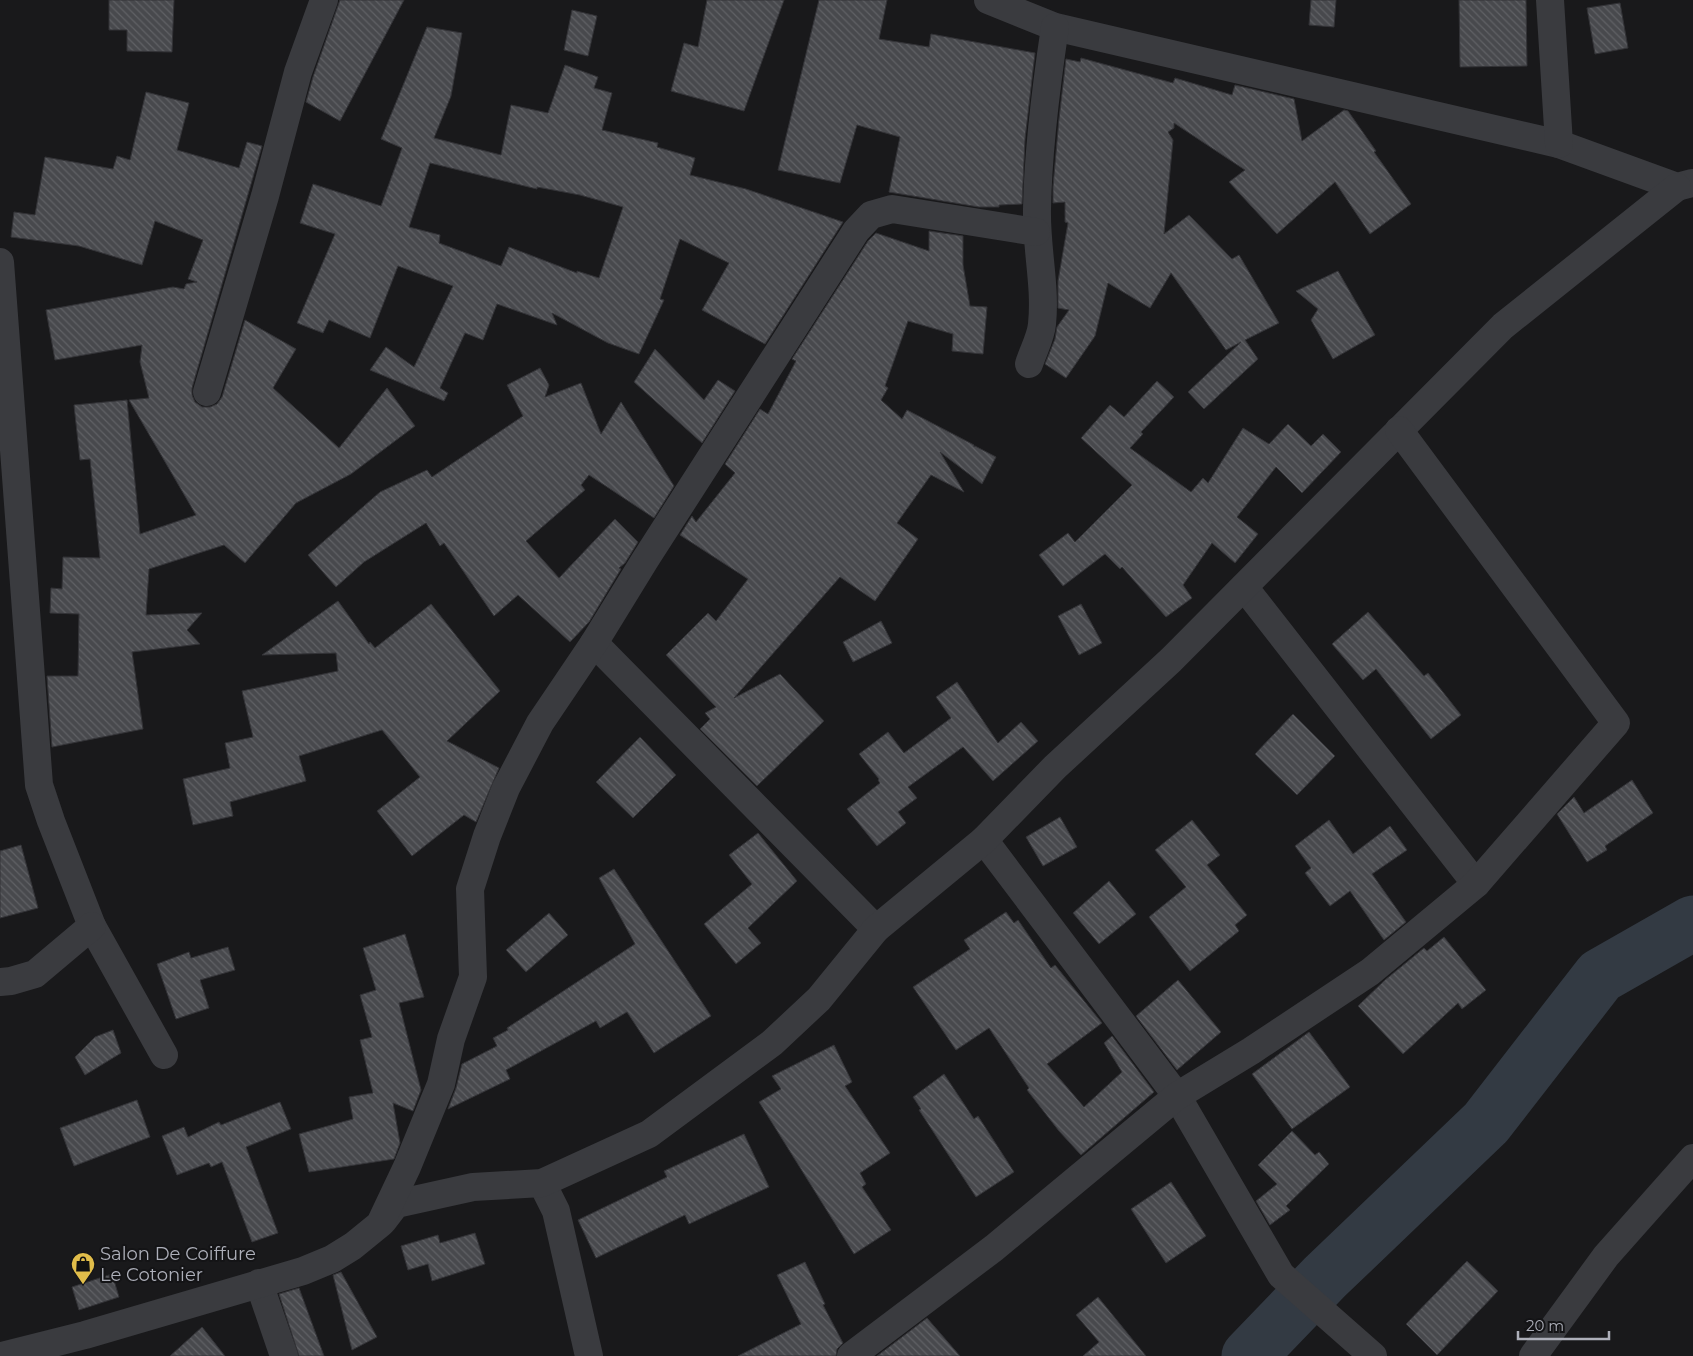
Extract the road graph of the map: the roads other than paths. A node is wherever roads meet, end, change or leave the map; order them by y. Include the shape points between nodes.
1 (324, 0) edge
2 (988, 0) edge
3 (1550, 0) edge
4 (1055, 27) junction
5 (1559, 144) junction
6 (1685, 185) edge
7 (1036, 232) junction
8 (0, 262) edge
9 (1028, 364) dead end
10 (207, 392) dead end
11 (1399, 430) junction
12 (10, 509) edge
13 (1244, 587) junction
14 (594, 643) junction
15 (984, 840) junction
16 (1476, 884) junction
17 (92, 926) junction
18 (876, 929) junction
19 (0, 982) edge
20 (164, 1055) dead end
21 (1177, 1096) junction
22 (1693, 1158) edge
23 (542, 1183) junction
24 (380, 1224) junction
25 (259, 1282) junction
26 (17, 1354) edge
27 (854, 1355) edge
28 (284, 1356) edge
29 (589, 1356) edge
30 (1373, 1356) edge
31 (1533, 1356) edge

1 - 10 street via 298,72
2 - 4 street
3 - 5 street
4 - 5 street
4 - 7 street via 1037,185
5 - 6 street
6 - 11 street via 1503,326
7 - 9 street via 1042,326
7 - 14 street via 892,209 872,215 856,231
8 - 12 street
11 - 13 street
11 - 16 street via 1616,723
12 - 17 street via 39,785
13 - 15 street
13 - 16 street
14 - 18 street
14 - 24 street via 540,723 506,788 487,836 470,890 473,978 451,1039 441,1084 408,1167
15 - 18 street
15 - 21 street
16 - 21 street via 1370,972
17 - 19 street via 35,974
17 - 20 street
18 - 23 street via 819,999 772,1043 649,1134
21 - 27 street via 994,1248
21 - 30 street via 1281,1275
22 - 31 street via 1606,1256
23 - 24 street via 473,1187 396,1204
23 - 29 street via 556,1211
24 - 25 street via 332,1259 303,1271
25 - 26 street
25 - 28 street

